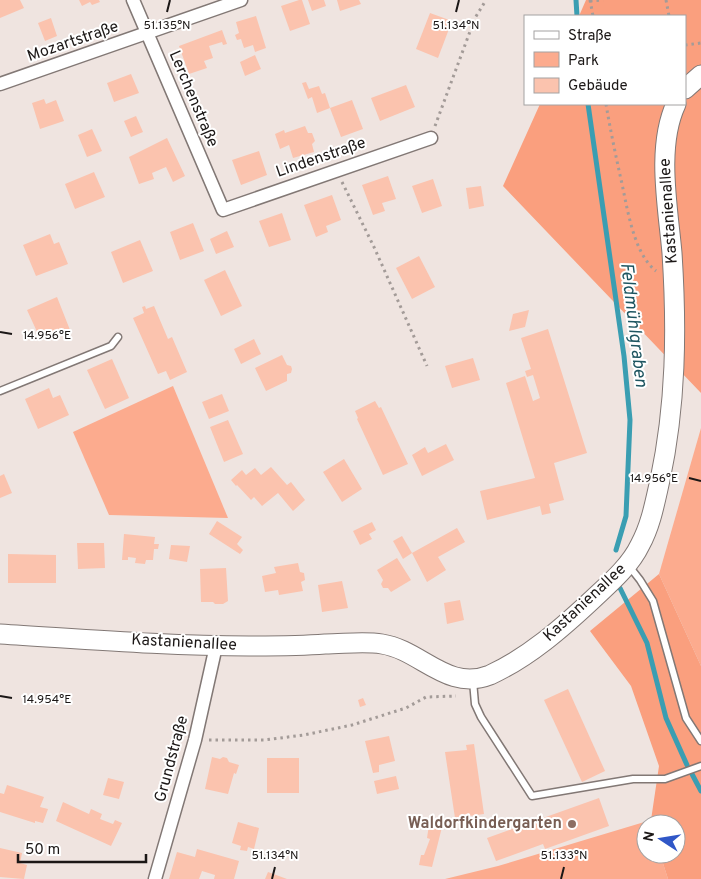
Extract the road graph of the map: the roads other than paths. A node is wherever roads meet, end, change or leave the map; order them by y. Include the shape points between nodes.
1 (133, 0) edge
2 (241, 0) edge
3 (147, 33) junction
4 (701, 75) edge
5 (0, 84) edge
6 (686, 89) edge
7 (676, 105) edge
8 (430, 138) road end
9 (223, 210) joint
10 (118, 337) dead end
11 (0, 391) edge
12 (627, 565) junction
13 (0, 634) edge
14 (216, 646) junction
15 (473, 687) junction
16 (701, 741) edge
17 (701, 766) edge
18 (155, 879) edge

1 - 3 street, Lerchenstraße
2 - 3 street, Mozartstraße
3 - 5 street, Mozartstraße
3 - 9 street, Lerchenstraße
4 - 6 street
7 - 12 street, Kastanienallee via 667,127 664,162 674,279 674,384 662,468 648,527
8 - 9 street, Lindenstraße
10 - 11 lane via 111,346
12 - 15 street, Kastanienallee via 542,643
12 - 16 lane via 653,601 686,718
13 - 14 street, Kastanienallee
14 - 15 street, Kastanienallee via 382,644
14 - 18 street, Grundstraße via 195,740
15 - 17 lane via 481,717 532,796 632,779 665,779

